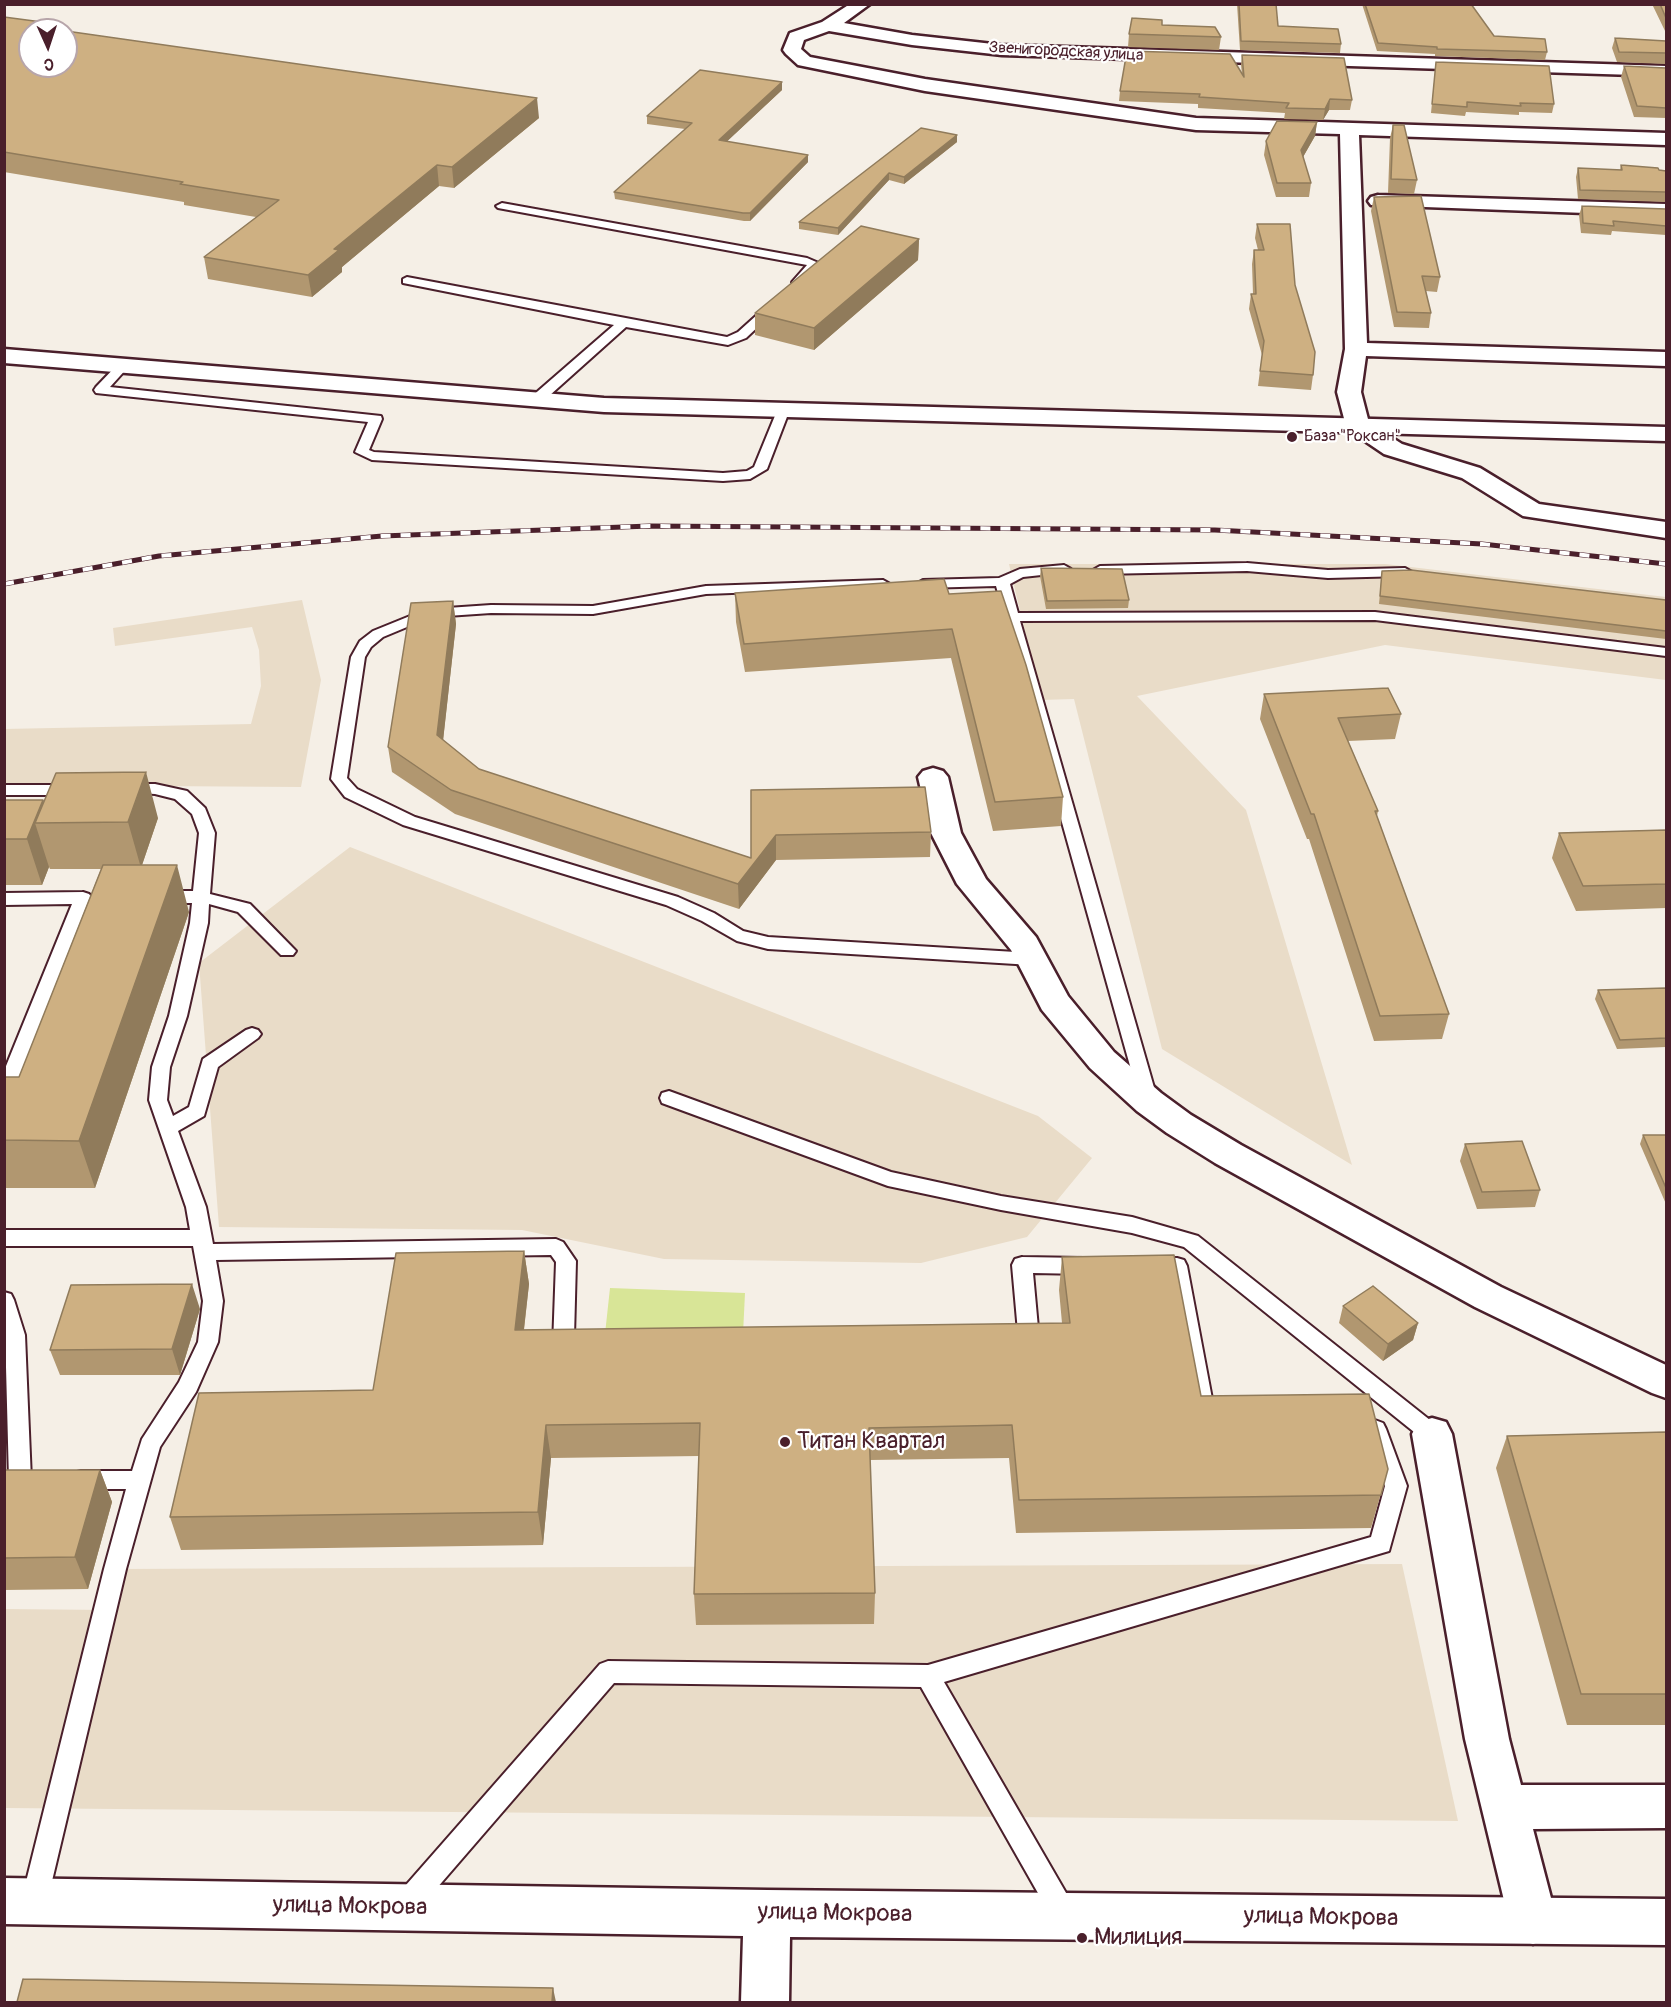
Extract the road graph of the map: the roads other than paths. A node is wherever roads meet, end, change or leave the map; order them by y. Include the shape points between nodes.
1 (858, 6) edge
2 (828, 26) junction
3 (1666, 72) edge
4 (1349, 129) junction
5 (1666, 140) edge
6 (1352, 200) junction
7 (502, 206) dead end
8 (1666, 210) edge
9 (407, 281) dead end
10 (622, 323) junction
11 (1356, 349) junction
12 (4, 356) edge
13 (1666, 359) edge
14 (123, 366) junction
15 (535, 401) junction
16 (784, 409) junction
17 (1358, 426) junction
18 (1666, 434) edge
19 (1666, 530) edge
20 (1421, 573) edge
21 (1002, 582) junction
22 (1014, 617) junction
23 (1666, 652) edge
24 (933, 777) dead end
25 (86, 789) edge
26 (109, 789) edge
27 (4, 790) edge
28 (143, 897) edge
29 (202, 897) junction
30 (4, 899) edge
31 (287, 951) dead end
32 (1032, 958) junction
33 (252, 1034) dead end
34 (4, 1096) edge
35 (669, 1098) dead end
36 (1149, 1102) junction
37 (168, 1128) junction
38 (4, 1238) edge
39 (203, 1245) junction
40 (1106, 1266) edge
41 (1129, 1266) edge
42 (4, 1300) edge
43 (1005, 1340) edge
44 (587, 1345) edge
45 (1666, 1382) edge
46 (1228, 1412) edge
47 (1358, 1413) edge
48 (1432, 1434) joint
49 (32, 1480) edge
50 (140, 1480) junction
51 (928, 1676) junction
52 (1666, 1806) edge
53 (1504, 1807) junction
54 (19, 1901) edge
55 (404, 1908) junction
56 (767, 1913) junction
57 (1065, 1916) junction
58 (1533, 1921) junction
59 (1666, 1922) edge
60 (765, 2002) edge

1 - 2 street
2 - 3 street, Звенигородская улица via 1002,50
2 - 4 street via 796,38 792,50 804,61 833,67 1062,105 1196,124
4 - 5 street
4 - 6 street
6 - 8 street
6 - 11 street
7 - 10 lane via 815,264 742,335 728,341
9 - 10 lane
10 - 15 lane
11 - 13 street
11 - 17 street via 1349,392
12 - 14 street
14 - 15 street
14 - 16 lane via 100,390 376,419 362,452 383,457 723,477 750,475 760,469
15 - 16 street
16 - 17 street
17 - 18 street
17 - 19 street via 1393,449 1472,472 1532,511
20 - 21 lane via 1328,574 1248,567 1046,569 1020,573
21 - 22 lane
21 - 32 lane via 706,590 592,610 491,609 415,619 378,634 365,644 358,657 339,779 351,793 409,821 672,901 737,935 768,943
22 - 23 lane via 1375,616
22 - 36 lane
24 - 32 street via 946,832 973,884
25 - 27 lane
26 - 29 lane via 155,789 181,795 199,812 207,833
28 - 29 lane
29 - 31 lane via 244,908
29 - 37 lane via 178,1016 161,1067 158,1100
30 - 34 lane via 89,898
32 - 36 street via 1054,1002 1102,1060
33 - 37 lane via 210,1064 197,1111
35 - 48 lane via 888,1179 1132,1225 1191,1241
36 - 45 street via 1228,1154 1488,1297
37 - 39 lane via 196,1207
38 - 39 lane
39 - 44 lane via 556,1247 566,1261 563,1346
39 - 50 lane via 213,1301 208,1342 188,1386 150,1445
40 - 43 lane via 1022,1265 1029,1339
41 - 46 lane via 1177,1266 1204,1412
42 - 49 lane via 15,1335
47 - 51 lane via 1369,1413 1396,1486 1381,1544
48 - 53 street via 1486,1740
49 - 50 lane
50 - 54 lane
51 - 55 lane via 608,1672
51 - 57 lane
52 - 53 street
53 - 58 street
54 - 55 street, улица Мокрова
55 - 56 street, улица Мокрова
56 - 57 street, улица Мокрова
56 - 60 street
57 - 58 street, улица Мокрова
58 - 59 street, улица Мокрова

